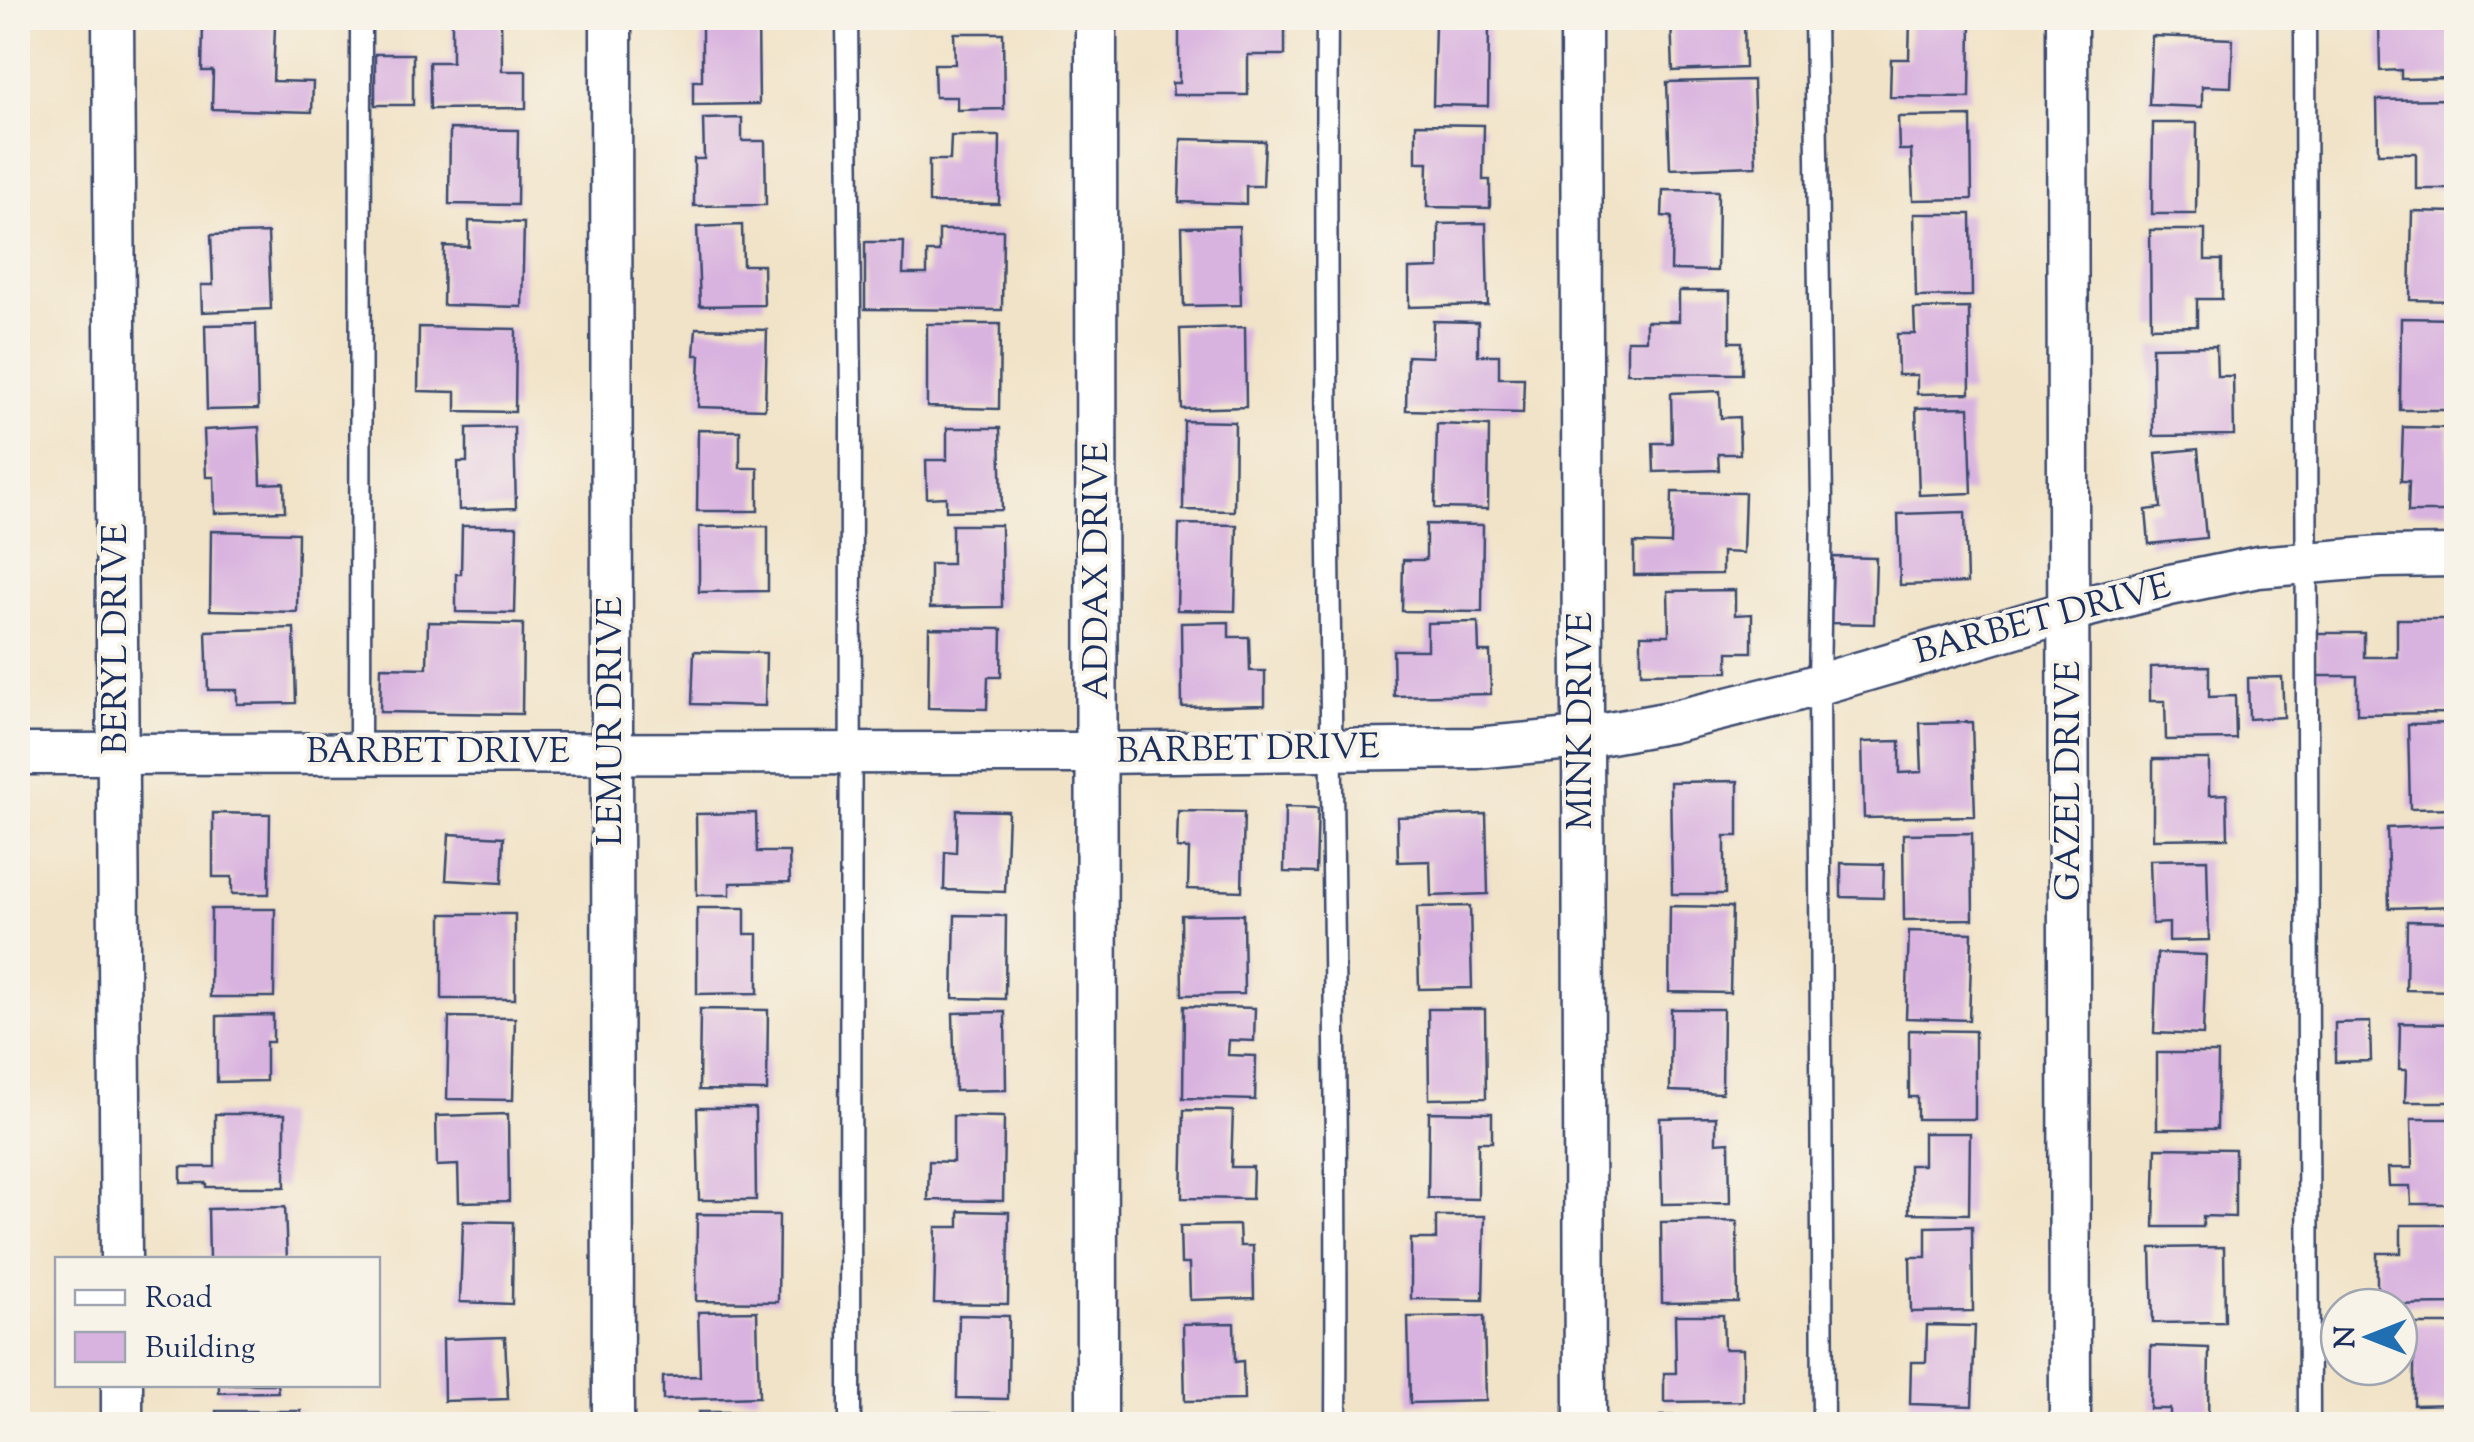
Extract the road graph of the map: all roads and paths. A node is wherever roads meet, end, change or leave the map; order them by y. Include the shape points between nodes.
1 (113, 18) edge
2 (361, 18) edge
3 (611, 18) edge
4 (847, 18) edge
5 (1096, 18) edge
6 (1327, 18) edge
7 (1580, 18) edge
8 (1815, 18) edge
9 (2067, 18) edge
10 (2305, 18) edge
11 (2456, 556) edge
12 (2307, 563) junction
13 (2070, 611) junction
14 (1819, 684) junction
15 (1582, 738) junction
16 (1333, 751) junction
17 (850, 752) junction
18 (1098, 752) junction
19 (612, 753) junction
20 (18, 754) edge
21 (117, 754) junction
22 (360, 754) junction
23 (121, 1257) edge
24 (122, 1387) edge
25 (122, 1424) edge
26 (612, 1424) edge
27 (850, 1424) edge
28 (1097, 1424) edge
29 (1336, 1424) edge
30 (1585, 1424) edge
31 (1823, 1424) edge
32 (2070, 1424) edge
33 (2309, 1424) edge

1 - 21 street, BERYL DRIVE
2 - 22 lane
3 - 19 street, LEMUR DRIVE
4 - 17 lane
5 - 18 street, ADDAX DRIVE
6 - 16 lane
7 - 15 street, MINK DRIVE
8 - 14 lane
9 - 13 street, GAZEL DRIVE
10 - 12 lane
11 - 12 street, BARBET DRIVE
12 - 13 street, BARBET DRIVE via 2170,585
12 - 33 lane
13 - 14 street, BARBET DRIVE
13 - 32 street, GAZEL DRIVE
14 - 15 street, BARBET DRIVE
14 - 31 lane
15 - 16 street, BARBET DRIVE
15 - 30 street, MINK DRIVE
16 - 18 street, BARBET DRIVE
16 - 29 lane
17 - 18 street, BARBET DRIVE
17 - 19 street, BARBET DRIVE
17 - 27 lane
18 - 28 street, ADDAX DRIVE
19 - 22 street, BARBET DRIVE
19 - 26 street, LEMUR DRIVE
20 - 21 street, BARBET DRIVE
21 - 22 street, BARBET DRIVE
21 - 23 street, BERYL DRIVE
24 - 25 street

